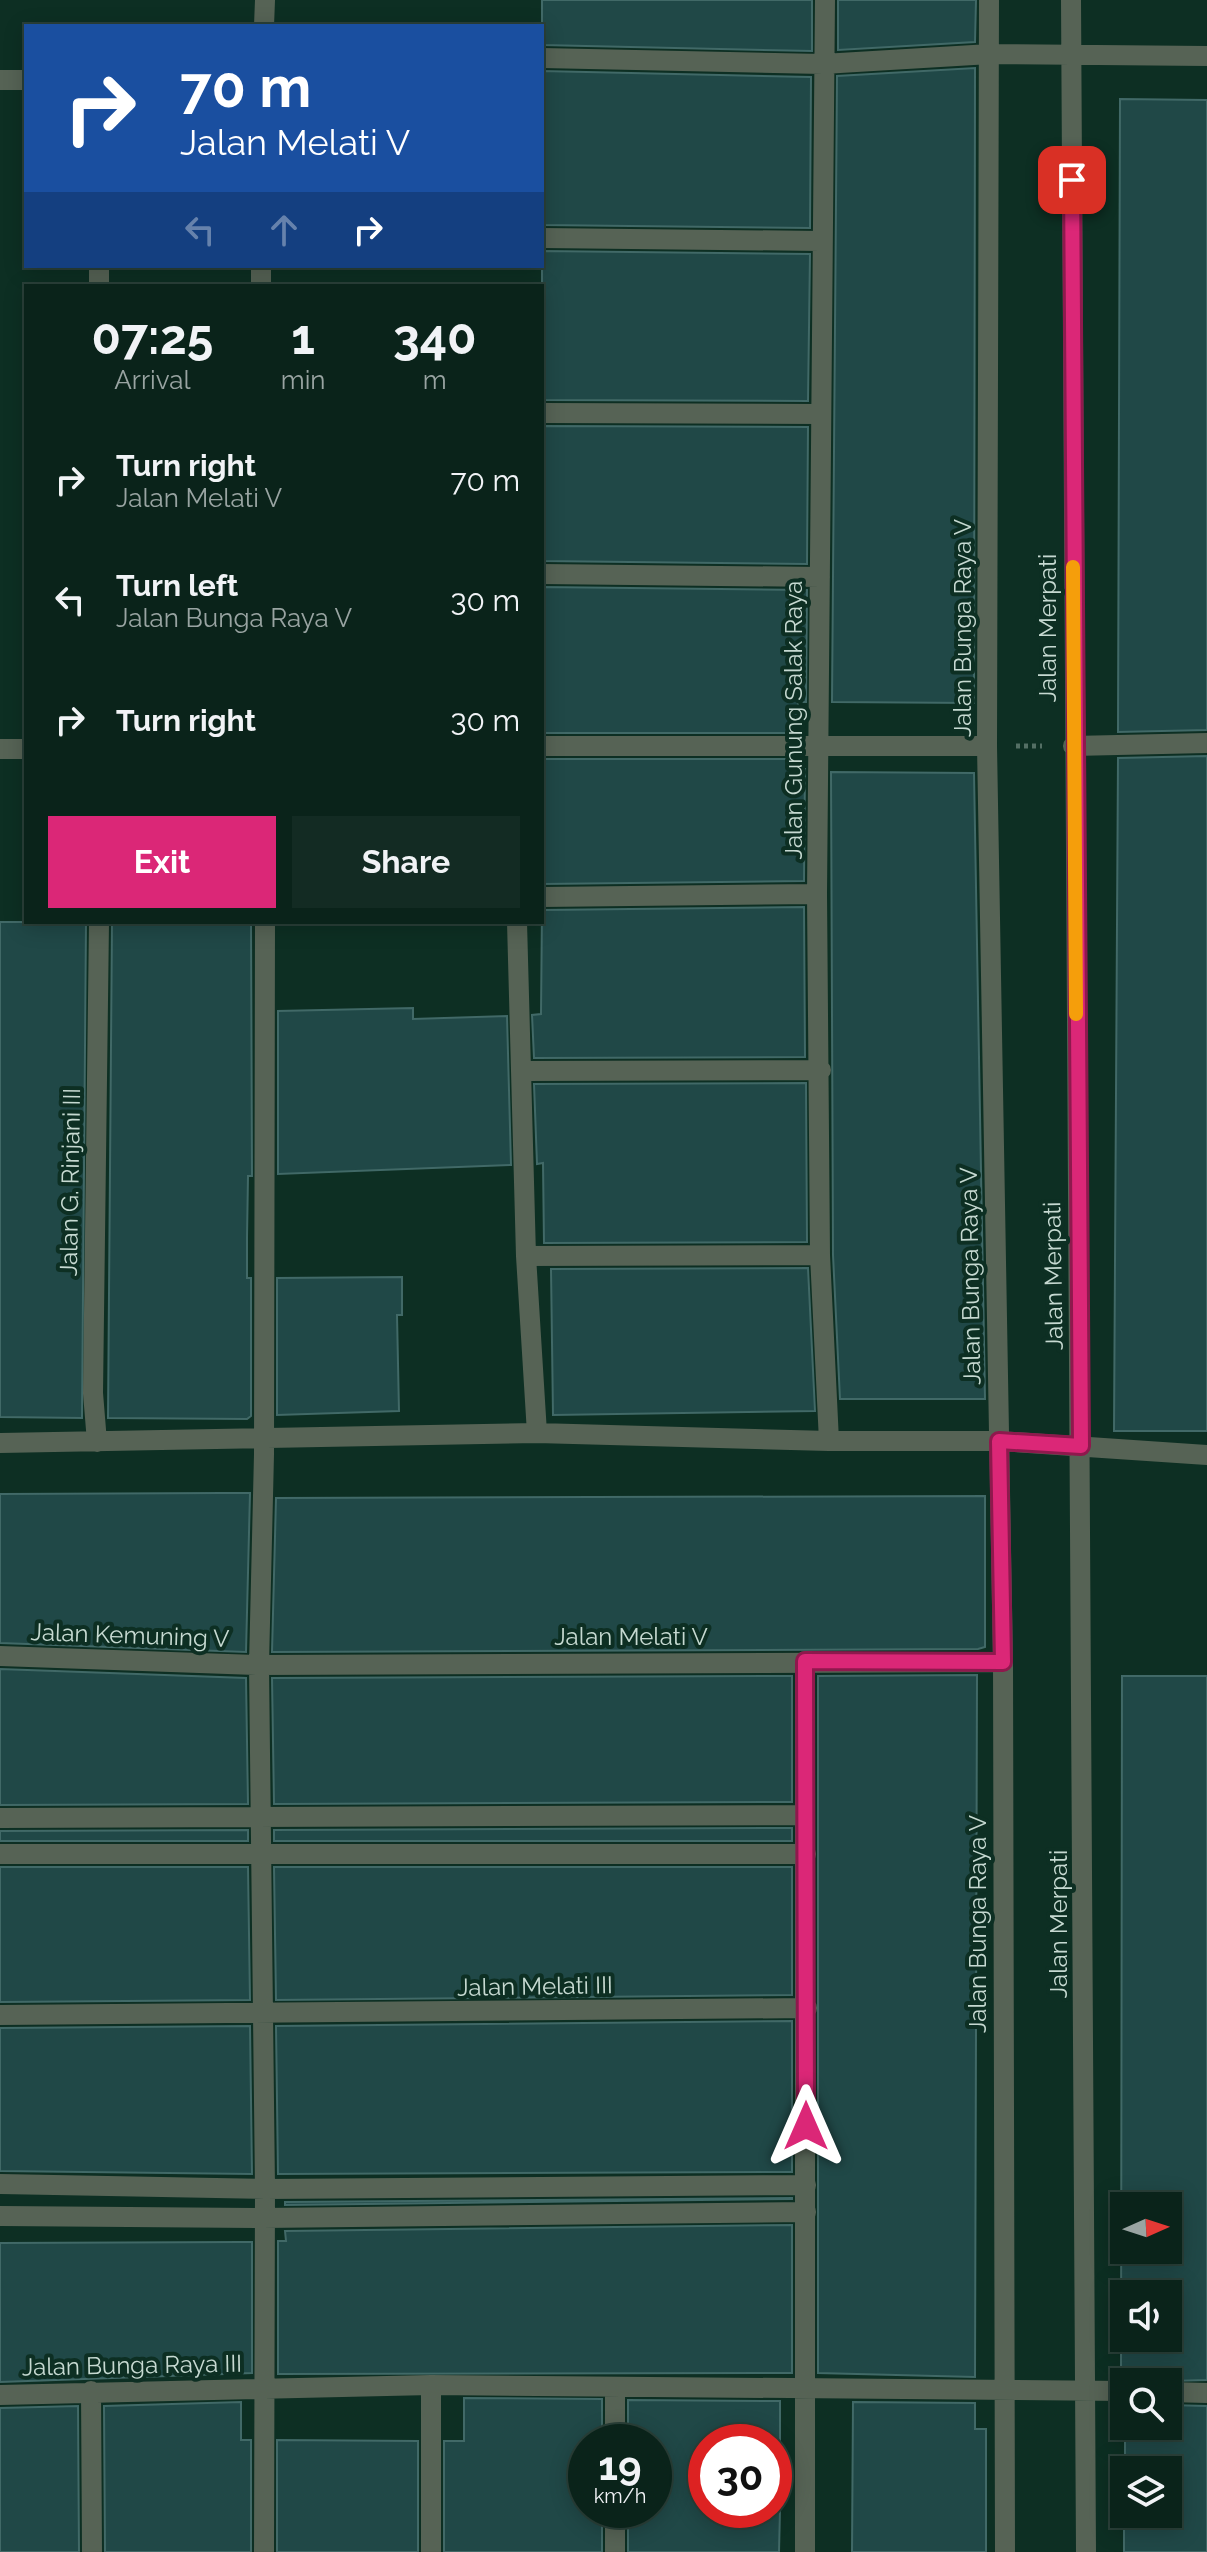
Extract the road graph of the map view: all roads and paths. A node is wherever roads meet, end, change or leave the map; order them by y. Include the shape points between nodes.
1 (265, 0) edge
2 (825, 0) edge
3 (989, 0) edge
4 (1071, 0) edge
5 (264, 24) edge
6 (990, 54) junction
7 (1072, 54) junction
8 (1207, 56) edge
9 (544, 58) edge
10 (823, 64) junction
11 (0, 80) edge
12 (24, 80) edge
13 (544, 238) edge
14 (820, 241) junction
15 (544, 413) edge
16 (819, 414) junction
17 (544, 574) edge
18 (820, 577) junction
19 (1207, 743) edge
20 (544, 746) edge
21 (818, 746) junction
22 (987, 746) junction
23 (1073, 746) junction
24 (0, 749) edge
25 (24, 749) edge
26 (817, 894) junction
27 (544, 897) edge
28 (99, 924) edge
29 (265, 924) edge
30 (517, 924) edge
31 (821, 1070) junction
32 (524, 1071) junction
33 (820, 1255) junction
34 (526, 1256) junction
35 (537, 1433) junction
36 (264, 1438) junction
37 (829, 1441) junction
38 (999, 1441) junction
39 (97, 1442) junction
40 (0, 1443) edge
41 (1081, 1446) junction
42 (1207, 1455) edge
43 (0, 1656) edge
44 (805, 1661) junction
45 (1003, 1662) junction
46 (259, 1665) junction
47 (805, 1815) junction
48 (606, 1816) junction
49 (0, 1818) edge
50 (261, 1819) junction
51 (0, 1827) edge
52 (0, 1854) edge
53 (262, 1854) junction
54 (604, 1854) junction
55 (806, 1854) junction
56 (807, 2008) junction
57 (0, 2015) edge
58 (264, 2015) junction
59 (0, 2184) edge
60 (806, 2185) junction
61 (265, 2189) junction
62 (806, 2212) junction
63 (0, 2216) edge
64 (263, 2218) junction
65 (431, 2385) junction
66 (803, 2387) junction
67 (264, 2388) junction
68 (615, 2388) junction
69 (1088, 2390) junction
70 (91, 2391) junction
71 (1110, 2391) edge
72 (1005, 2392) junction
73 (1182, 2392) edge
74 (1207, 2393) edge
75 (0, 2395) edge
76 (615, 2424) edge
77 (615, 2528) edge
78 (92, 2552) edge
79 (264, 2552) edge
80 (431, 2552) edge
81 (615, 2552) edge
82 (805, 2552) edge
83 (1005, 2552) edge
84 (1086, 2552) edge

1 - 5 street
2 - 10 street, Jalan Gunung Salak Raya
3 - 6 street, Jalan Bunga Raya V
4 - 7 street, Jalan Merpati
6 - 7 street
6 - 10 street
6 - 22 street, Jalan Bunga Raya V
7 - 8 street
7 - 23 street, Jalan Merpati
9 - 10 street
10 - 14 street, Jalan Gunung Salak Raya
11 - 12 street
13 - 14 street
14 - 16 street, Jalan Gunung Salak Raya
15 - 16 street
16 - 18 street, Jalan Gunung Salak Raya
17 - 18 street
18 - 21 street, Jalan Gunung Salak Raya
19 - 23 street
20 - 21 street
21 - 22 street
21 - 26 street, Jalan Gunung Salak Raya
22 - 23 path
22 - 38 street, Jalan Bunga Raya V
23 - 41 street, Jalan Merpati
24 - 25 street
26 - 27 street
26 - 31 street, Jalan Gunung Salak Raya
28 - 39 street, Jalan G. Rinjani III via 93,1393
29 - 36 street
30 - 32 street
31 - 32 street
31 - 33 street, Jalan Gunung Salak Raya
32 - 34 street
33 - 34 street
33 - 37 street, Jalan Gunung Salak Raya
34 - 35 street
35 - 36 street
35 - 37 street
36 - 39 street
36 - 46 street
37 - 38 street
38 - 41 street
38 - 45 street, Jalan Bunga Raya V
39 - 40 street
41 - 42 street
41 - 69 street, Jalan Merpati
43 - 46 street, Jalan Kemuning V
44 - 45 street, Jalan Melati V
44 - 46 street, Jalan Melati V
44 - 47 street
45 - 72 street, Jalan Bunga Raya V
46 - 50 street
47 - 48 street
47 - 55 street
48 - 50 street
48 - 54 street
49 - 50 street
49 - 51 street
50 - 53 street
52 - 53 street
53 - 54 street
53 - 58 street
54 - 55 street
55 - 56 street
56 - 58 street, Jalan Melati III
56 - 60 street
57 - 58 street, Jalan Melati III
58 - 61 street
59 - 61 street
60 - 61 street
60 - 62 street
61 - 64 street
62 - 64 street
62 - 66 street
63 - 64 street
64 - 67 street
65 - 67 street, Jalan Bunga Raya III
65 - 68 street, Jalan Bunga Raya III
65 - 80 street
66 - 68 street, Jalan Bunga Raya III
66 - 72 street, Jalan Bunga Raya III
66 - 82 street
67 - 70 street, Jalan Bunga Raya III
67 - 79 street
68 - 76 street
69 - 71 street, Jalan Bunga Raya III
69 - 72 street, Jalan Bunga Raya III
69 - 84 street, Jalan Merpati
70 - 75 street, Jalan Bunga Raya III
70 - 78 street
72 - 83 street, Jalan Bunga Raya V
73 - 74 street
77 - 81 street

